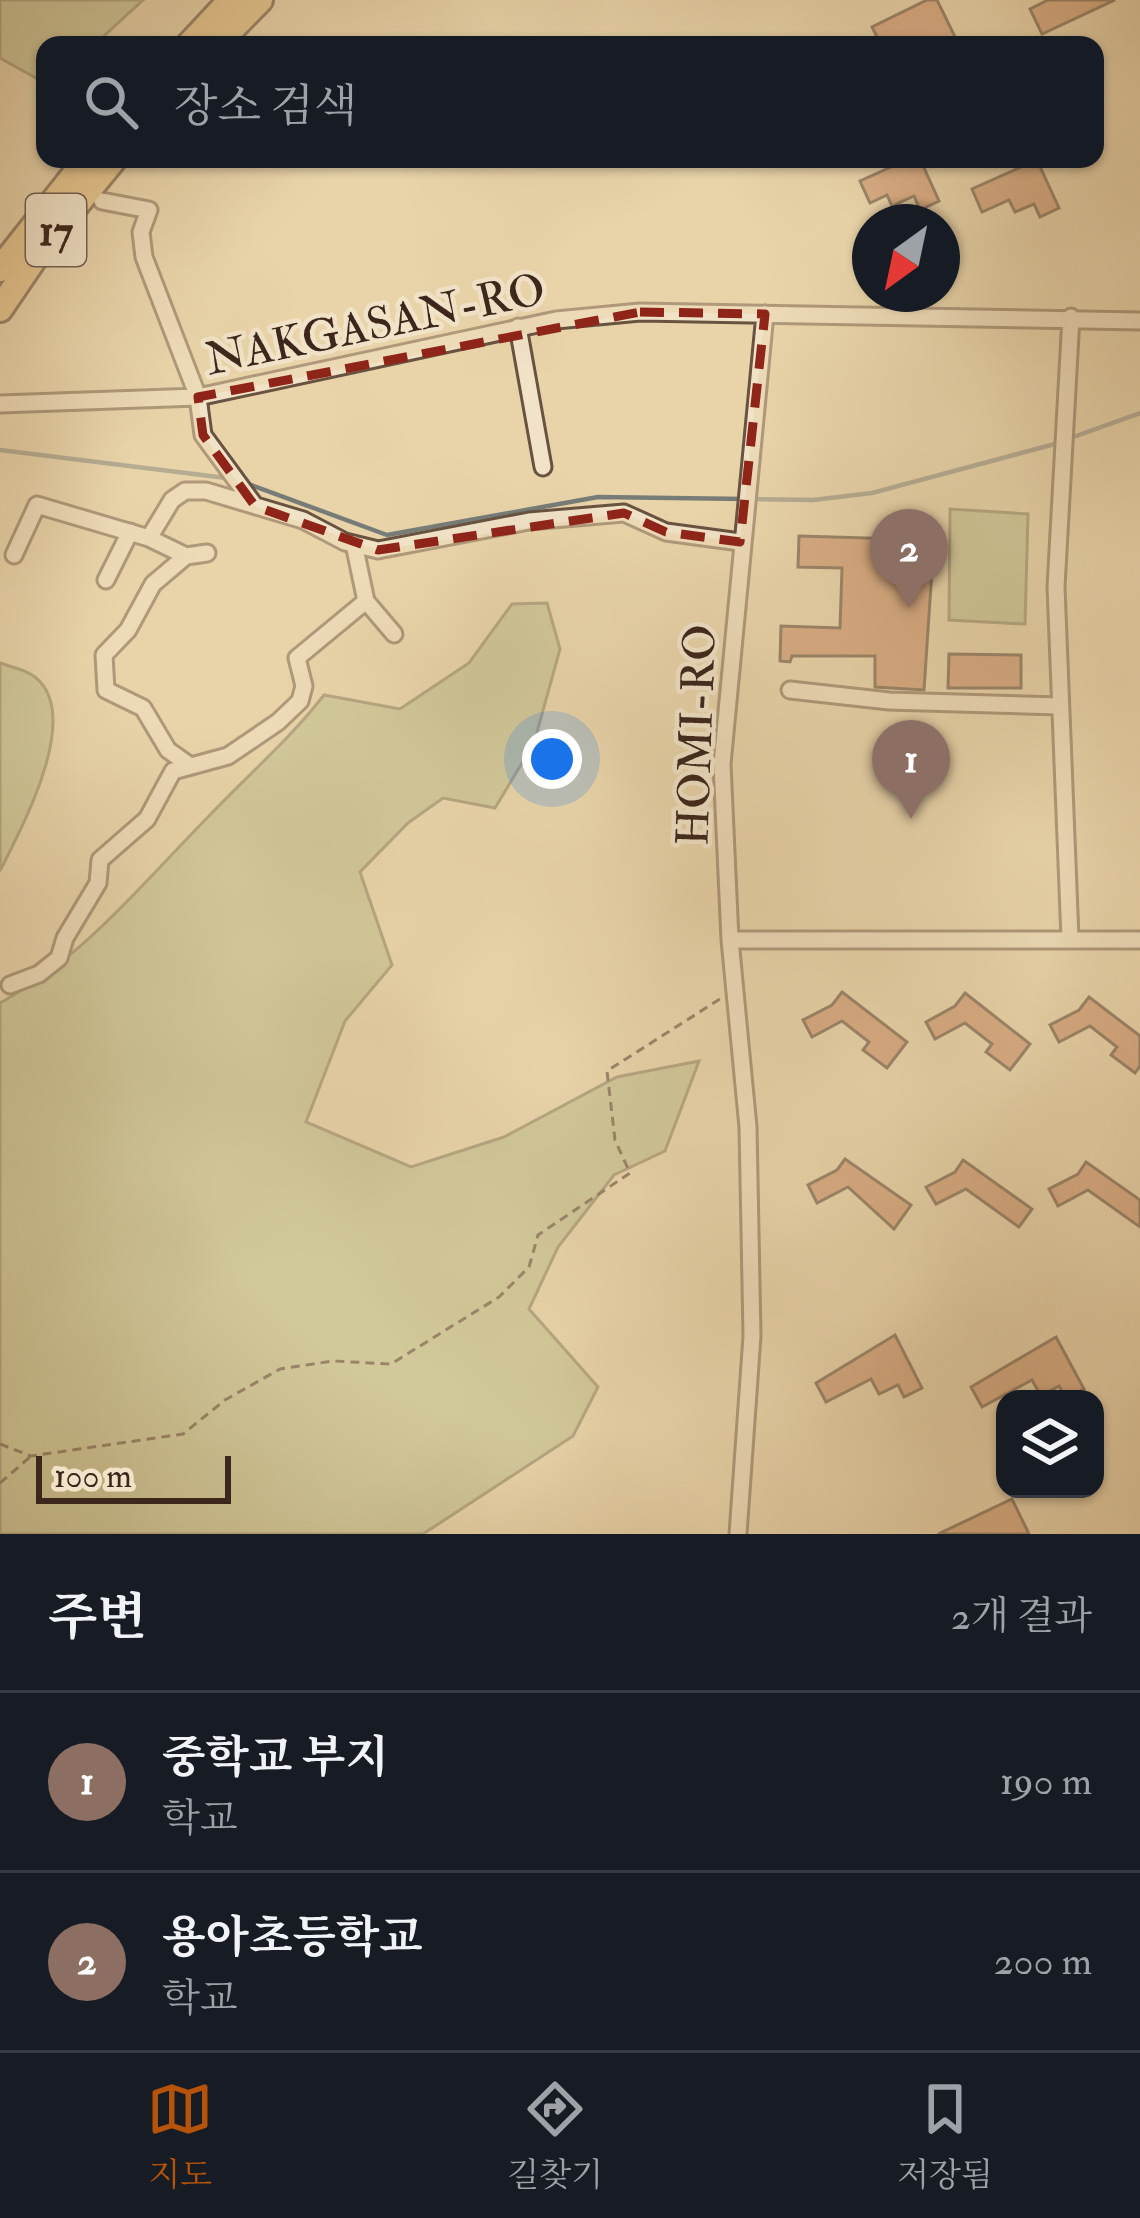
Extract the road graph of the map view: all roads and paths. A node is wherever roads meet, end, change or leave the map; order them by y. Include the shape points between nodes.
1 (231, 0) edge
2 (260, 0) edge
3 (197, 36) edge
4 (225, 36) edge
5 (80, 168) edge
6 (107, 168) edge
7 (102, 201) dead end
8 (0, 269) edge
9 (2, 307) edge
10 (765, 314) junction
11 (1070, 317) junction
12 (1140, 321) edge
13 (518, 327) junction
14 (199, 397) junction
15 (0, 404) edge
16 (543, 466) dead end
17 (255, 506) junction
18 (130, 532) junction
19 (149, 538) junction
20 (740, 542) junction
21 (354, 544) junction
22 (207, 553) dead end
23 (14, 555) dead end
24 (186, 556) junction
25 (106, 580) dead end
26 (366, 602) junction
27 (394, 634) dead end
28 (790, 690) dead end
29 (1059, 706) junction
30 (189, 765) junction
31 (1070, 938) junction
32 (730, 940) junction
33 (1140, 940) edge
34 (10, 985) dead end
35 (735, 989) junction
36 (0, 1444) edge
37 (32, 1456) junction
38 (0, 1484) edge
39 (738, 1534) edge

1 - 3 highway
2 - 4 highway
5 - 8 highway, 17
6 - 9 highway, 17
7 - 14 street via 148,210 144,256
10 - 11 street
10 - 13 street, NAKGASAN-RO via 640,312
10 - 20 street, HOMI-RO
11 - 12 street
11 - 29 street
13 - 14 street, NAKGASAN-RO
13 - 16 street
14 - 15 street, NAKGASAN-RO
14 - 17 street via 203,435
17 - 19 street via 185,491
17 - 21 street
18 - 19 street
18 - 23 street via 37,505
18 - 25 street
19 - 24 street
20 - 21 street via 666,532 624,513 530,520 378,550
20 - 32 street, HOMI-RO via 722,764
21 - 26 street
22 - 24 street
24 - 30 street via 136,605 128,630 104,655 103,672 106,689 142,708 168,750
26 - 27 street
26 - 30 street via 297,658 300,700 278,722 228,756
28 - 29 street
29 - 31 street
30 - 34 street via 173,771 146,819 100,860 98,883 59,958
31 - 32 street
31 - 33 street
32 - 35 street, HOMI-RO
35 - 37 path via 607,1071 615,1140 630,1173 538,1235 529,1267 500,1297 391,1364 280,1369 183,1434
35 - 39 street, HOMI-RO via 748,1127 752,1336
36 - 37 path
37 - 38 path

